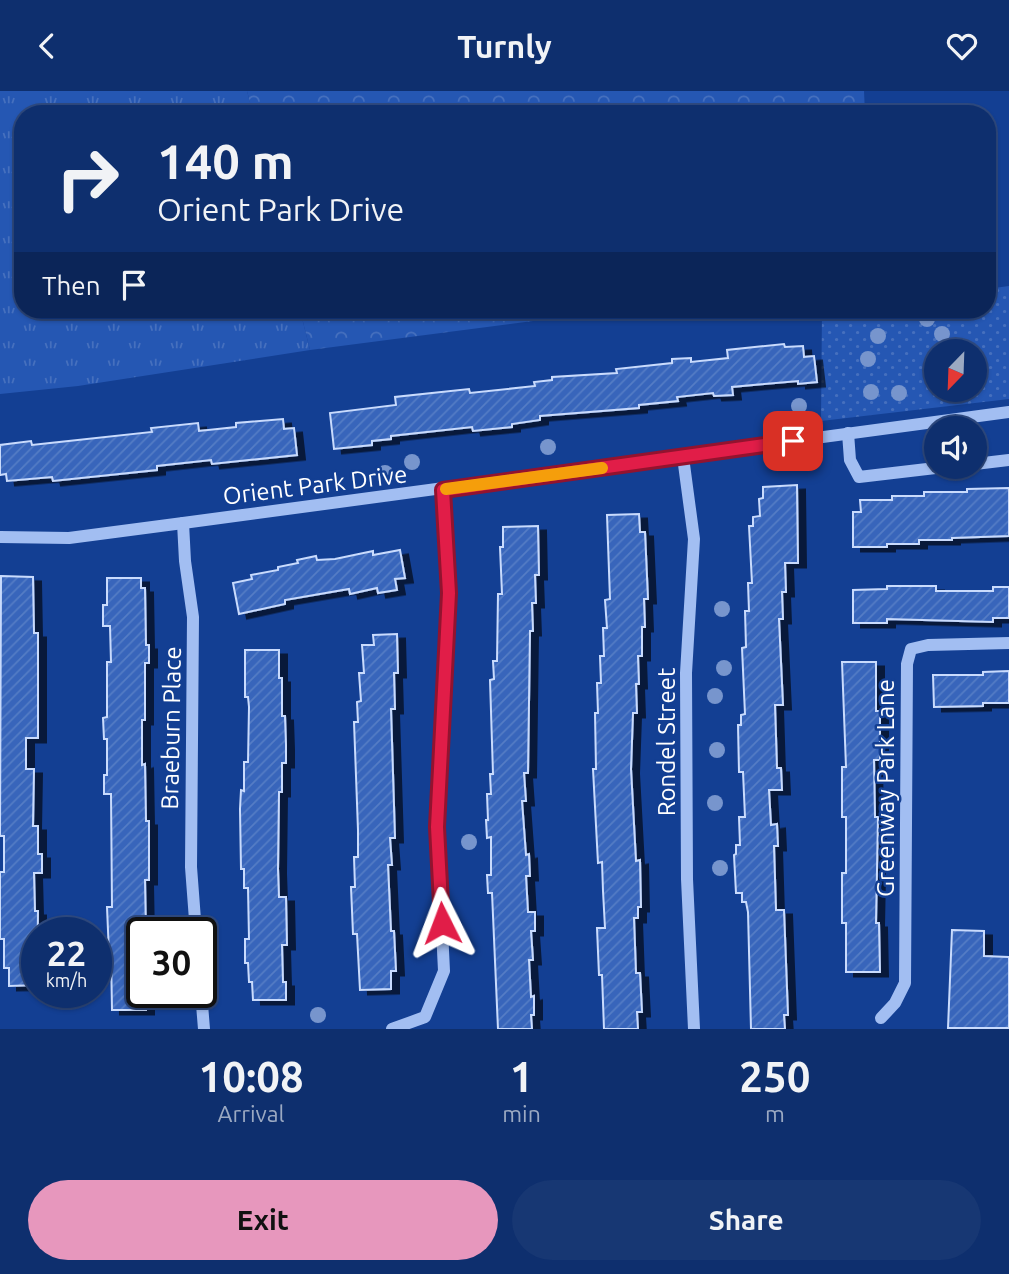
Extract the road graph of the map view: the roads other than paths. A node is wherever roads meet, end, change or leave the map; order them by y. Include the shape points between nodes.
1 (1009, 412) edge
2 (848, 433) junction
3 (683, 457) junction
4 (1009, 460) edge
5 (987, 463) edge
6 (924, 469) edge
7 (443, 490) junction
8 (183, 523) junction
9 (0, 537) edge
10 (1009, 643) edge
11 (195, 917) edge
12 (202, 1008) edge
13 (881, 1018) dead end
14 (204, 1029) edge
15 (392, 1029) edge
16 (694, 1029) edge

1 - 2 street, Orient Park Drive
2 - 3 street, Orient Park Drive
2 - 6 street via 850,460 859,477
3 - 7 street, Orient Park Drive
3 - 16 street, Rondel Street via 694,539 686,673 687,879
4 - 5 street
7 - 8 street, Orient Park Drive
7 - 15 street via 449,593 437,827 444,971 425,1017
8 - 9 street, Orient Park Drive via 69,538
8 - 11 street, Braeburn Place via 193,617
10 - 13 street, Greenway Park Lane via 911,649 907,664 905,983
12 - 14 street

